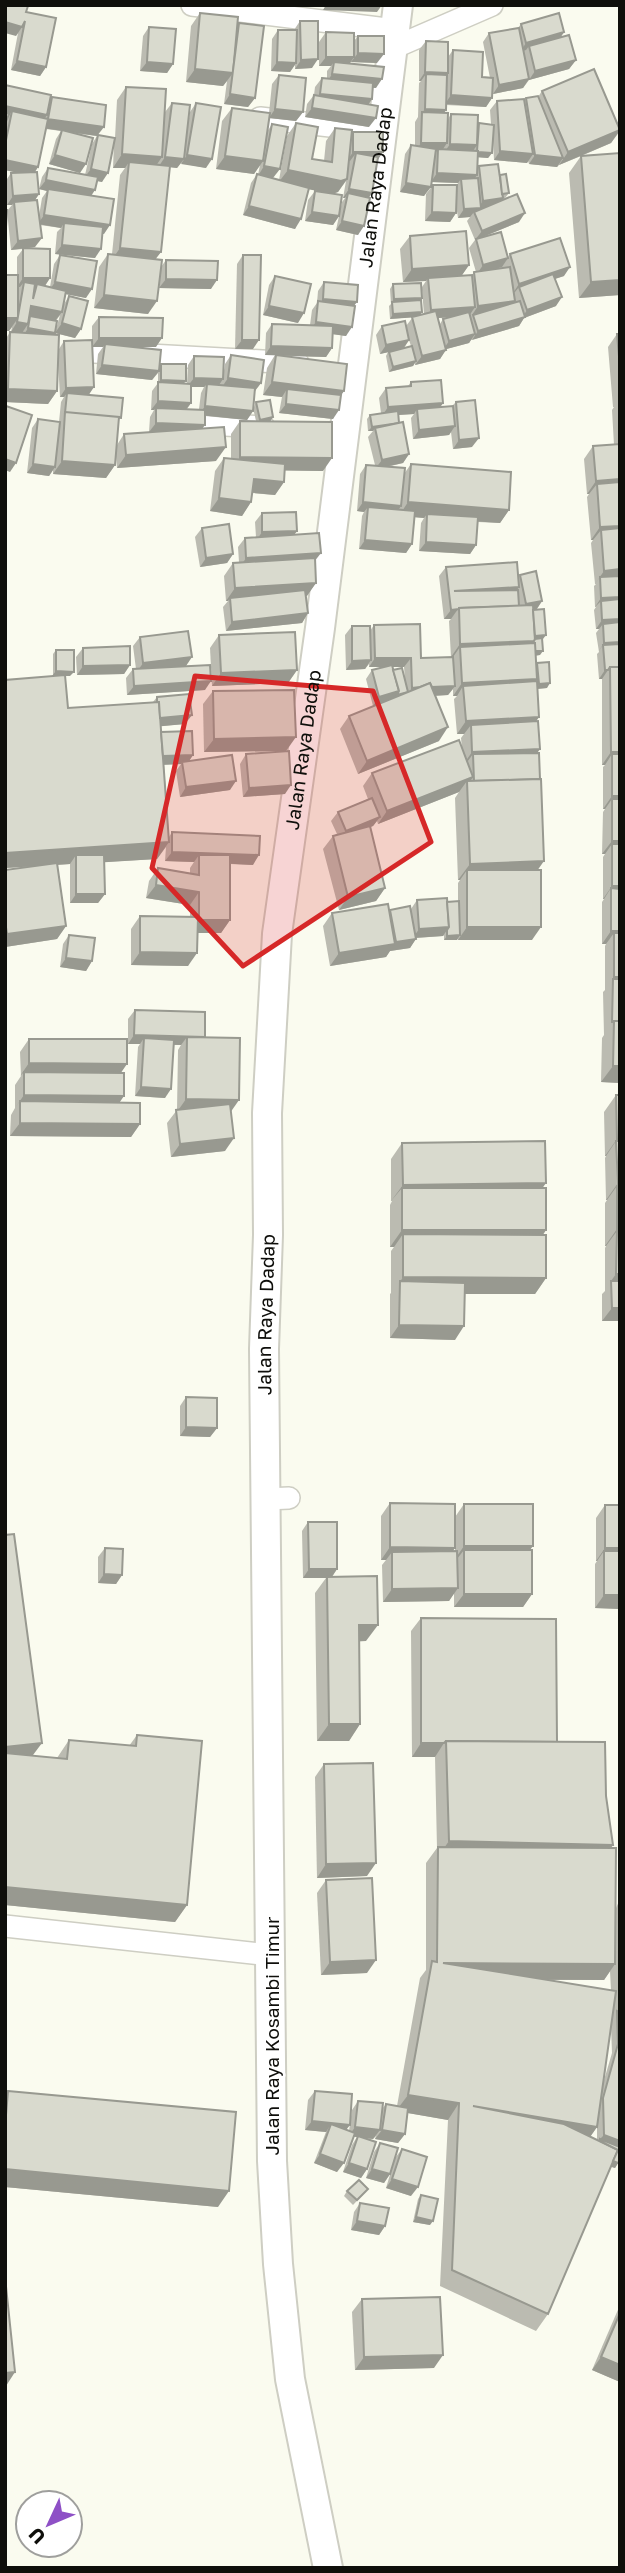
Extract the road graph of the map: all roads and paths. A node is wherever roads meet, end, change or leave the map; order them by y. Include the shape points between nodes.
1 (192, 5) edge
2 (492, 5) edge
3 (396, 28) edge
4 (260, 118) edge
5 (383, 132) junction
6 (93, 352) edge
7 (330, 365) junction
8 (203, 424) edge
9 (281, 427) edge
10 (278, 1499) joint
11 (5, 1926) edge
12 (270, 1955) junction
13 (328, 2568) edge

1 - 3 street
2 - 3 street
3 - 5 main road, Jalan Raya Dadap
4 - 5 street
5 - 7 main road, Jalan Raya Dadap
6 - 7 street
7 - 10 main road, Jalan Raya Dadap via 332,430 277,934 267,1113
8 - 9 street
10 - 12 main road, Jalan Raya Kosambi Timur
11 - 12 street
12 - 13 main road, Jalan Raya Kosambi Timur via 278,2264 290,2379

